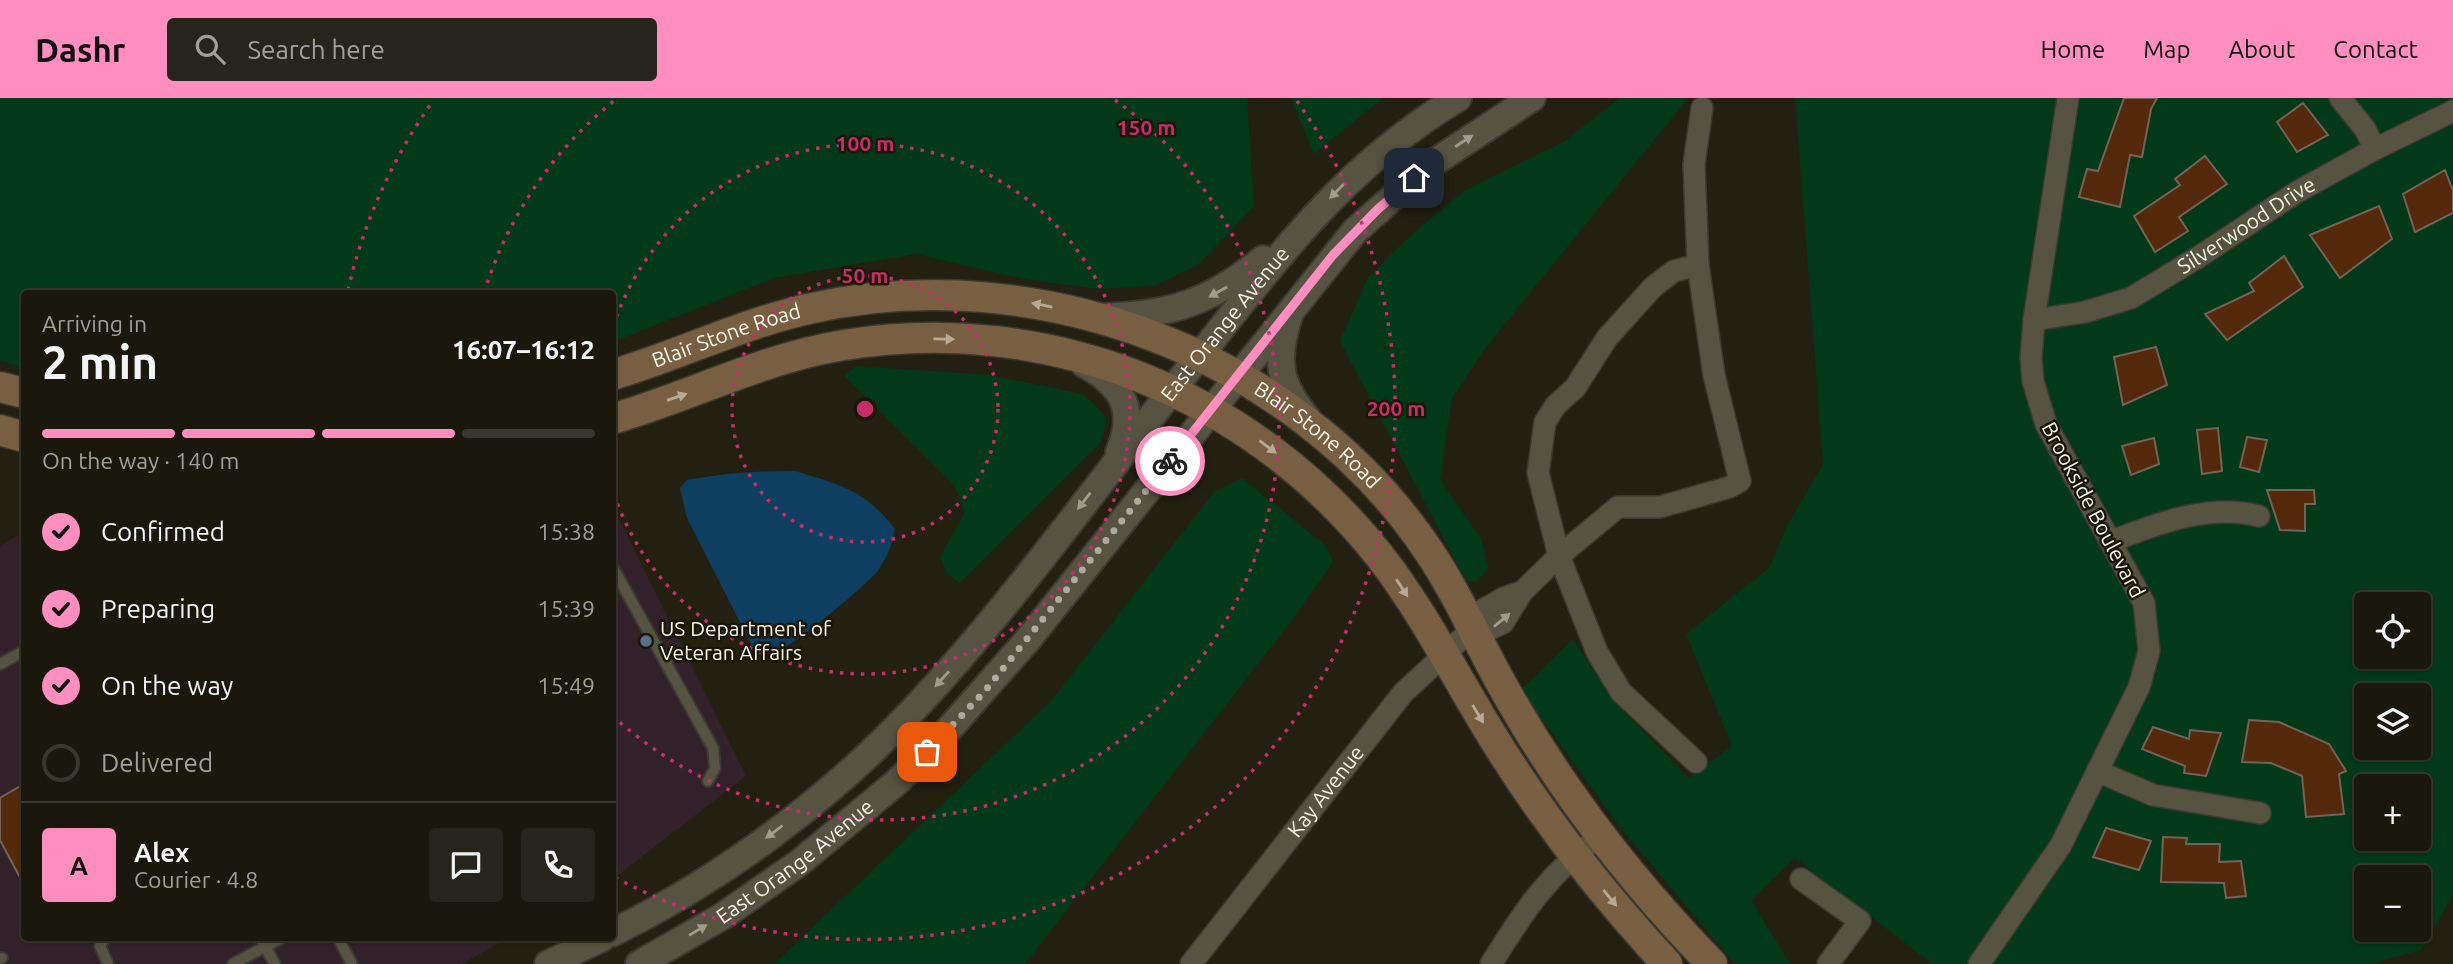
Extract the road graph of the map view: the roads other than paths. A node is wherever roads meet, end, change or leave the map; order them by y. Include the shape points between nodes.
1 (1458, 98) edge
2 (1532, 98) edge
3 (2068, 98) edge
4 (2340, 98) edge
5 (1702, 108) dead end
6 (2453, 111) edge
7 (2375, 149) junction
8 (1310, 219) junction
9 (1698, 265) junction
10 (1293, 306) junction
11 (1095, 317) junction
12 (2034, 320) junction
13 (1064, 354) junction
14 (1200, 355) junction
15 (616, 374) edge
16 (1237, 377) junction
17 (0, 387) edge
18 (1172, 390) junction
19 (21, 392) edge
20 (1211, 409) junction
21 (616, 418) edge
22 (0, 430) edge
23 (21, 437) edge
24 (1326, 438) junction
25 (1114, 464) junction
26 (2259, 516) dead end
27 (2112, 541) junction
28 (1559, 556) junction
29 (616, 573) edge
30 (1471, 630) junction
31 (21, 653) edge
32 (1444, 654) junction
33 (0, 664) edge
34 (1696, 762) dead end
35 (2097, 771) junction
36 (708, 781) dead end
37 (2260, 813) dead end
38 (1602, 835) junction
39 (1574, 854) junction
40 (1801, 879) dead end
41 (616, 931) edge
42 (103, 941) edge
43 (340, 941) edge
44 (596, 941) edge
45 (263, 942) edge
46 (1202, 960) edge
47 (236, 963) edge
48 (108, 964) edge
49 (275, 964) edge
50 (352, 964) edge
51 (548, 964) edge
52 (639, 964) edge
53 (1490, 964) edge
54 (1667, 964) edge
55 (1712, 964) edge
56 (1828, 964) edge
57 (1979, 964) edge

1 -> 8 street, East Orange Avenue via 1376,154
10 -> 2 street, East Orange Avenue via 1333,255 1401,188 1453,148
3 - 12 street, Brookside Boulevard
4 - 7 street
5 - 9 street via 1694,164
6 - 7 street, Silverwood Drive
7 - 12 street, Silverwood Drive via 2297,192 2131,298
8 -> 11 street via 1230,285 1197,302 1149,314
8 - 14 street, East Orange Avenue
9 - 28 street via 1674,271 1653,288 1607,338 1575,388 1545,422 1538,473
9 - 28 street via 1714,375 1740,481 1660,507 1618,507
10 - 16 street, East Orange Avenue
10 - 24 street via 1280,369 1299,408
11 - 14 main road, Blair Stone Road
11 -> 15 main road, Blair Stone Road via 999,298 874,299 777,317
12 - 27 street, Brookside Boulevard via 2031,358 2040,408
13 - 18 main road, Blair Stone Road
21 -> 13 main road, Blair Stone Road via 782,359 855,344 909,338 971,340
13 - 25 street via 1093,369 1121,393 1127,422
14 - 16 main road, Blair Stone Road
14 - 18 street, East Orange Avenue
16 - 20 street, East Orange Avenue
16 - 24 main road, Blair Stone Road
17 - 19 main road
18 - 20 main road, Blair Stone Road
18 - 25 street, East Orange Avenue
20 -> 32 main road, Blair Stone Road via 1278,454 1340,509 1400,584
52 -> 20 street, East Orange Avenue via 770,885 897,782 985,691
22 - 23 main road
24 - 30 main road, Blair Stone Road via 1409,523 1445,576
25 -> 41 street, East Orange Avenue via 957,661 876,747 727,866
26 - 27 street via 2222,510 2157,524
27 - 35 street, Brookside Boulevard via 2144,603 2149,651 2139,687
28 - 30 street, Kay Avenue via 1522,593 1479,612
28 - 34 street via 1597,652 1621,692
29 - 36 lane via 713,748 715,768
30 - 32 street, Kay Avenue
30 - 38 main road, Blair Stone Road via 1524,723
31 - 33 lane
32 -> 39 main road, Blair Stone Road via 1501,751
32 - 46 street, Kay Avenue via 1403,693
35 - 37 street via 2153,795
35 - 57 street, Brookside Boulevard via 2061,845
38 - 39 street
38 - 55 main road, Blair Stone Road
39 - 53 street via 1535,894
39 -> 54 main road, Blair Stone Road
40 - 56 street via 1860,921
42 - 48 lane via 100,946
43 - 50 lane
44 - 51 street
45 - 47 lane
45 - 49 lane

